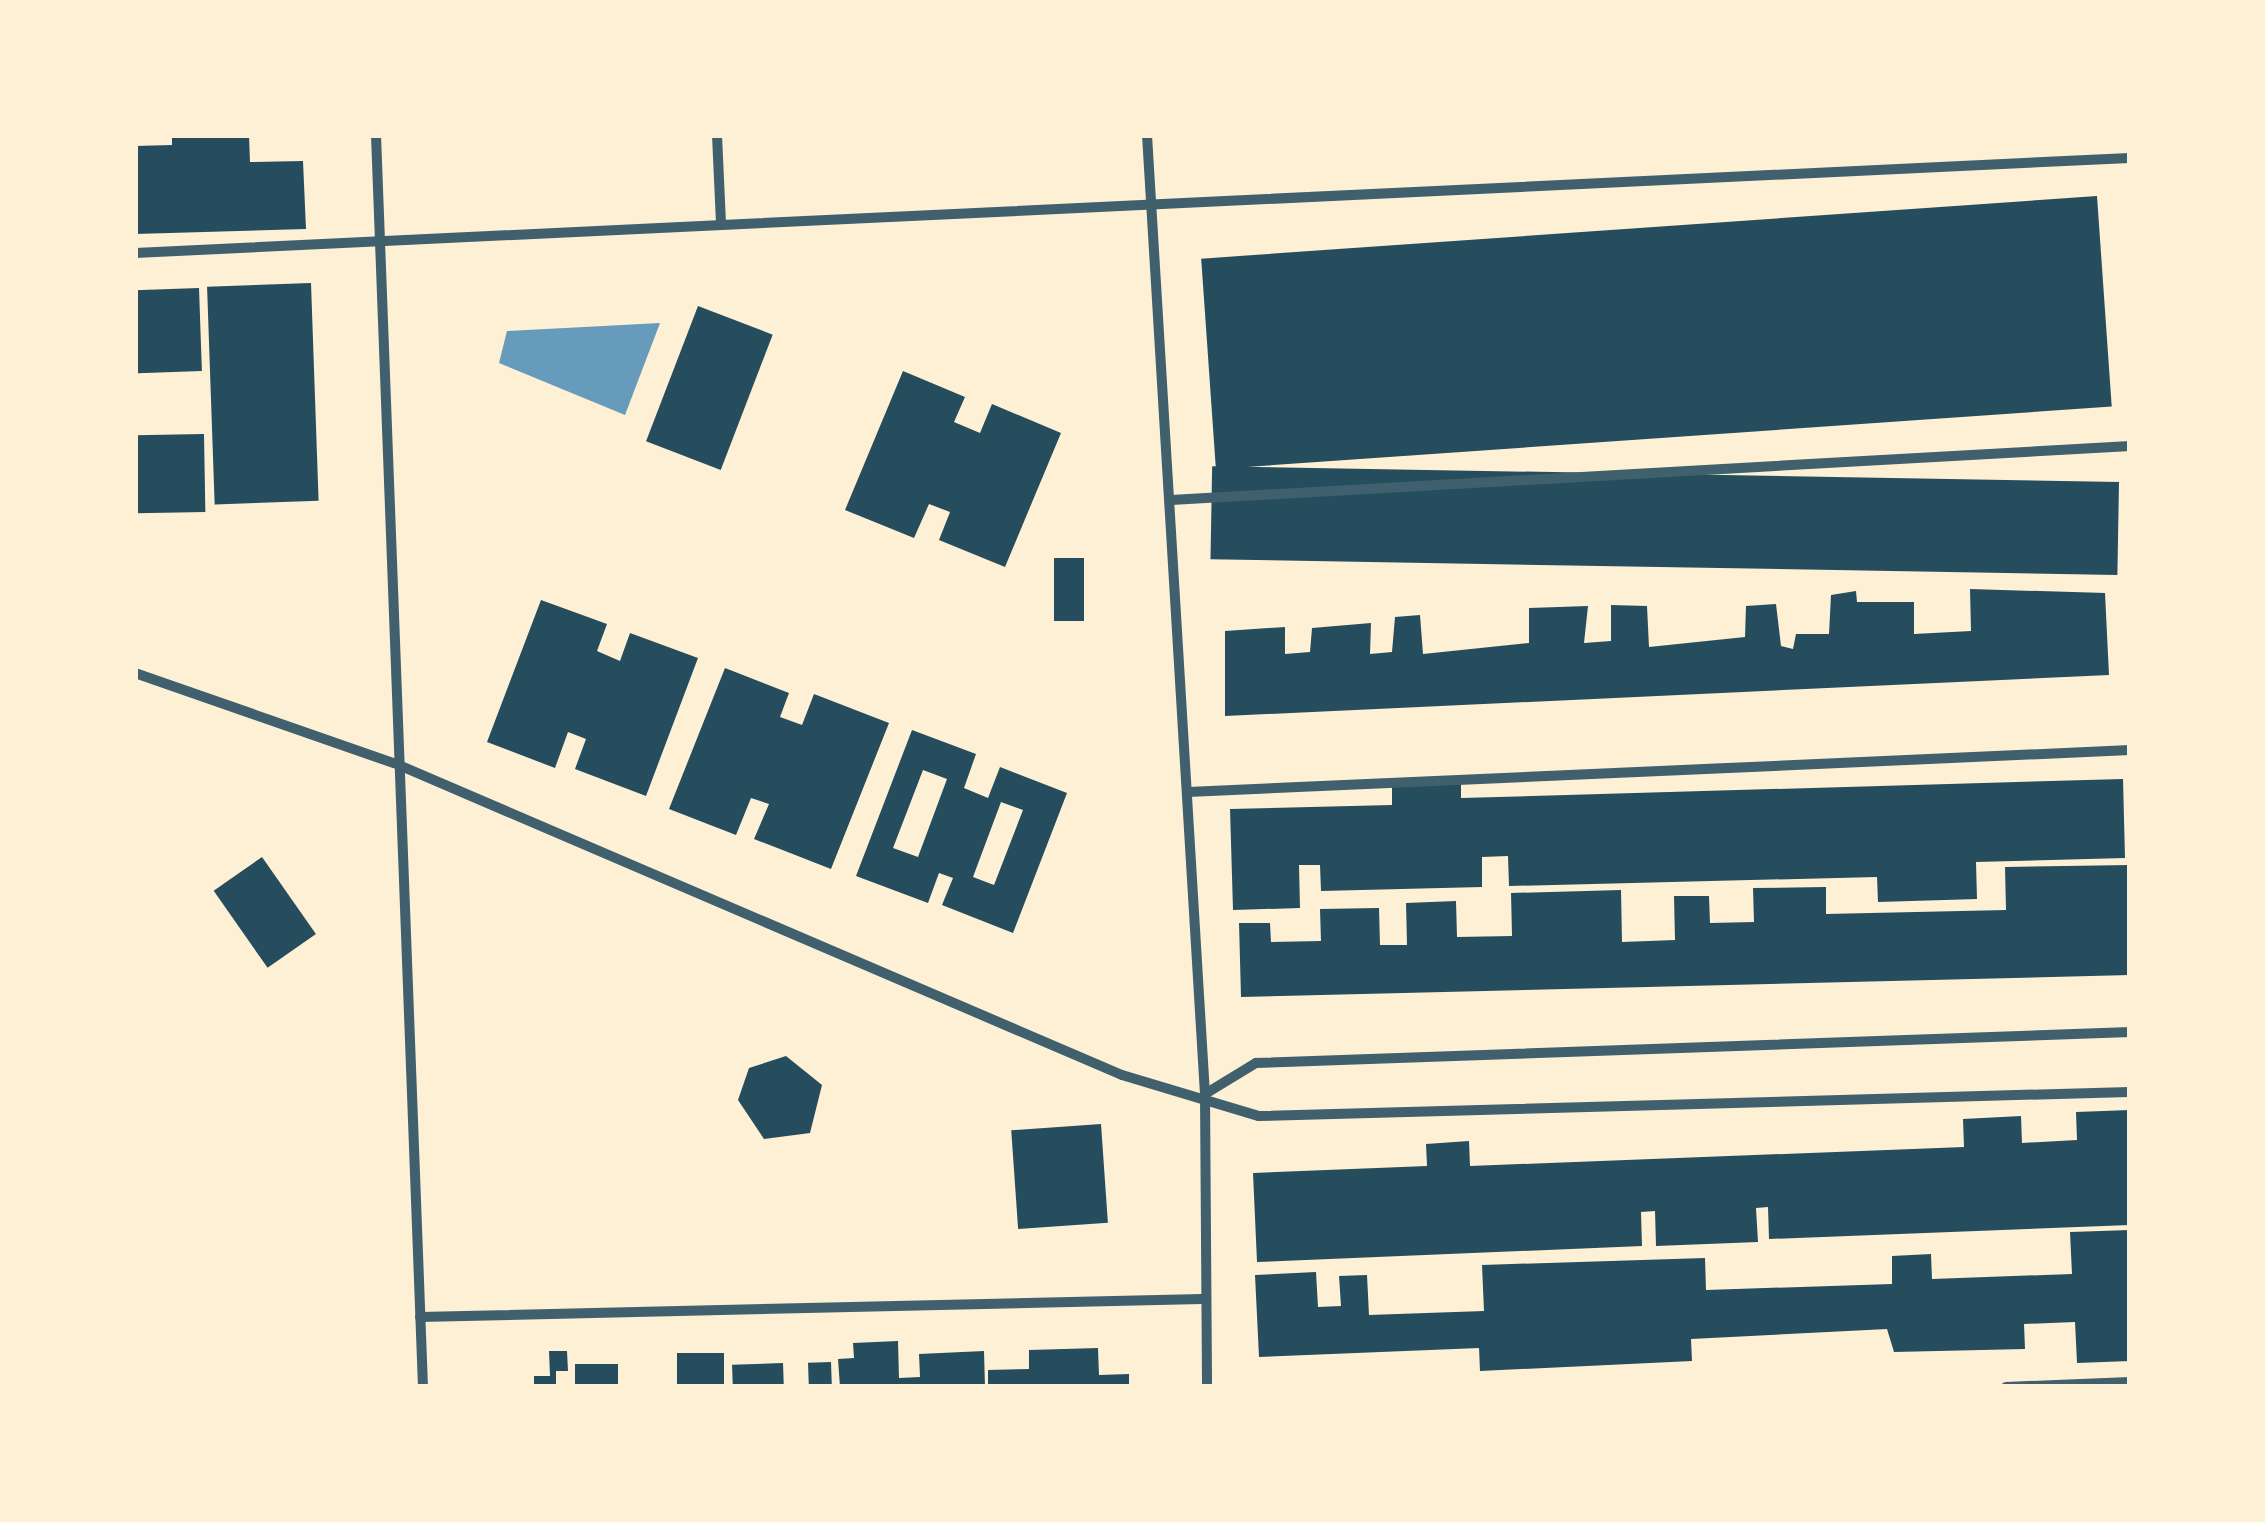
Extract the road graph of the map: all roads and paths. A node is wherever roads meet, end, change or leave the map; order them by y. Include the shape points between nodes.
1 (376, 135) edge
2 (716, 135) edge
3 (1147, 135) edge
4 (2130, 158) edge
5 (1151, 200) junction
6 (720, 224) junction
7 (380, 246) junction
8 (135, 253) edge
9 (2130, 446) edge
10 (1170, 500) junction
11 (135, 673) edge
12 (2130, 750) edge
13 (394, 762) junction
14 (1188, 792) junction
15 (2130, 1032) edge
16 (2130, 1092) edge
17 (1206, 1094) junction
18 (1202, 1299) junction
19 (420, 1317) junction
20 (2130, 1382) edge
21 (423, 1387) edge
22 (1207, 1387) edge
23 (2006, 1387) edge

1 - 7 street
2 - 6 street
3 - 5 street
4 - 5 street
5 - 6 street
5 - 10 street
6 - 7 street
7 - 8 street
7 - 13 street
9 - 10 street
10 - 14 street
11 - 13 street
12 - 14 street
13 - 17 street via 1122,1075
13 - 19 street
14 - 17 street
15 - 17 street via 1256,1062
16 - 17 street via 1259,1116
17 - 18 street
18 - 19 street
18 - 22 street
19 - 21 street
20 - 23 street

